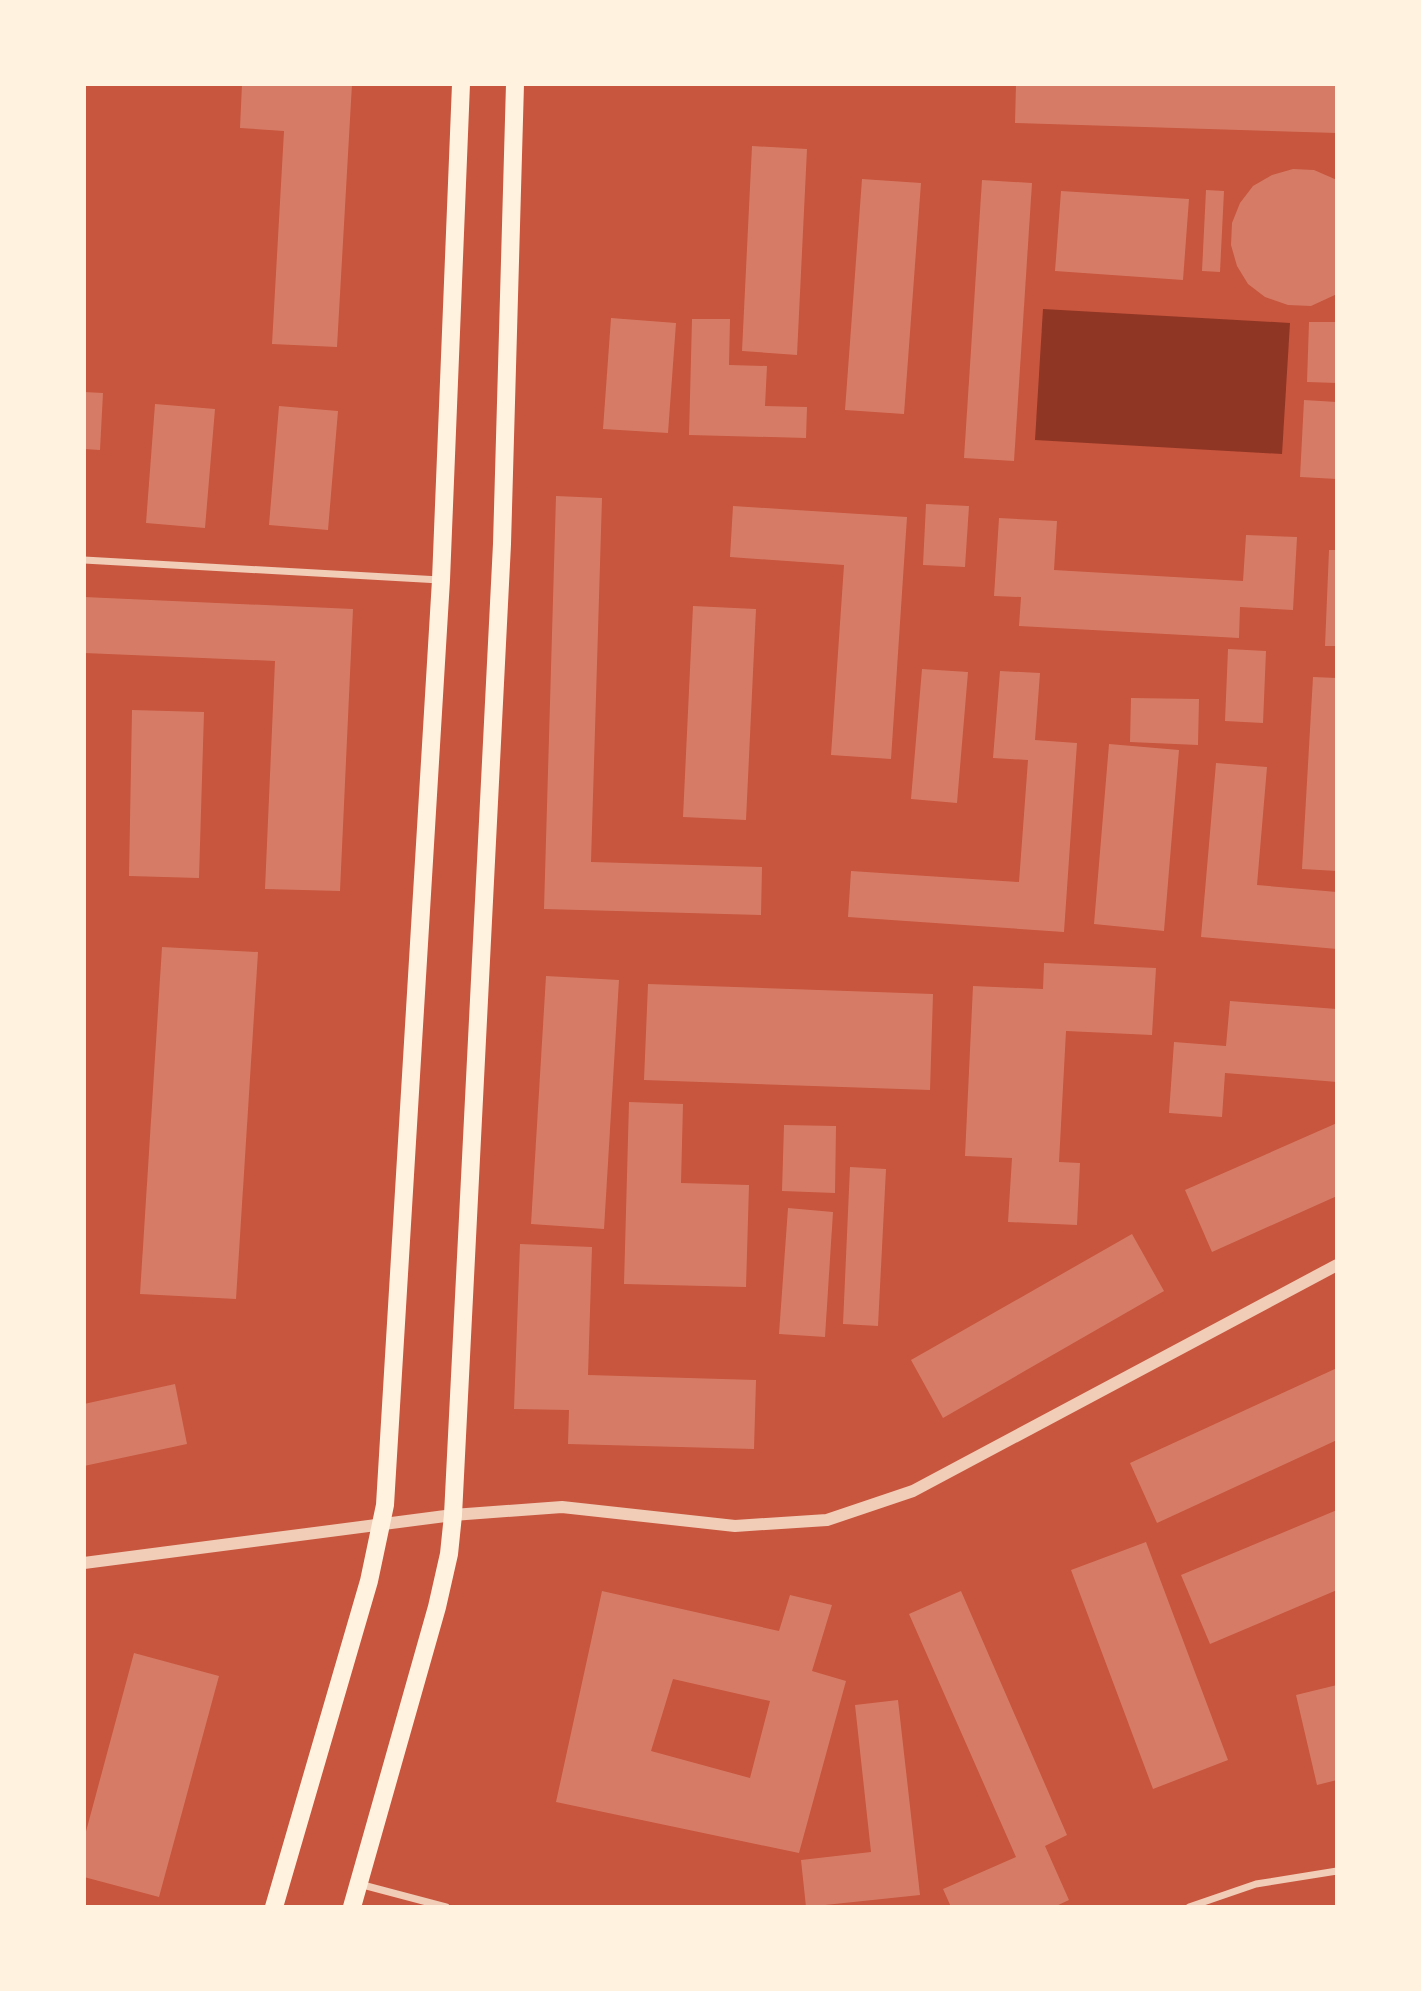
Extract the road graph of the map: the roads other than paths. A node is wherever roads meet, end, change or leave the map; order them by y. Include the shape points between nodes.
1 (461, 84) edge
2 (515, 84) edge
3 (84, 560) edge
4 (441, 580) junction
5 (1337, 1265) edge
6 (453, 1515) junction
7 (378, 1525) junction
8 (84, 1563) edge
9 (1337, 1871) edge
10 (359, 1884) junction
11 (274, 1907) edge
12 (352, 1907) edge
13 (446, 1907) edge
14 (1189, 1907) edge

1 - 4 main road
2 - 6 main road via 502,544
3 - 4 street
4 - 7 main road via 385,1505
5 - 6 street via 913,1491 827,1520 735,1526 562,1507
6 - 7 street
6 - 10 main road via 437,1607
7 - 8 street
7 - 11 main road via 365,1592
9 - 14 street via 1256,1884
10 - 12 main road
10 - 13 street

